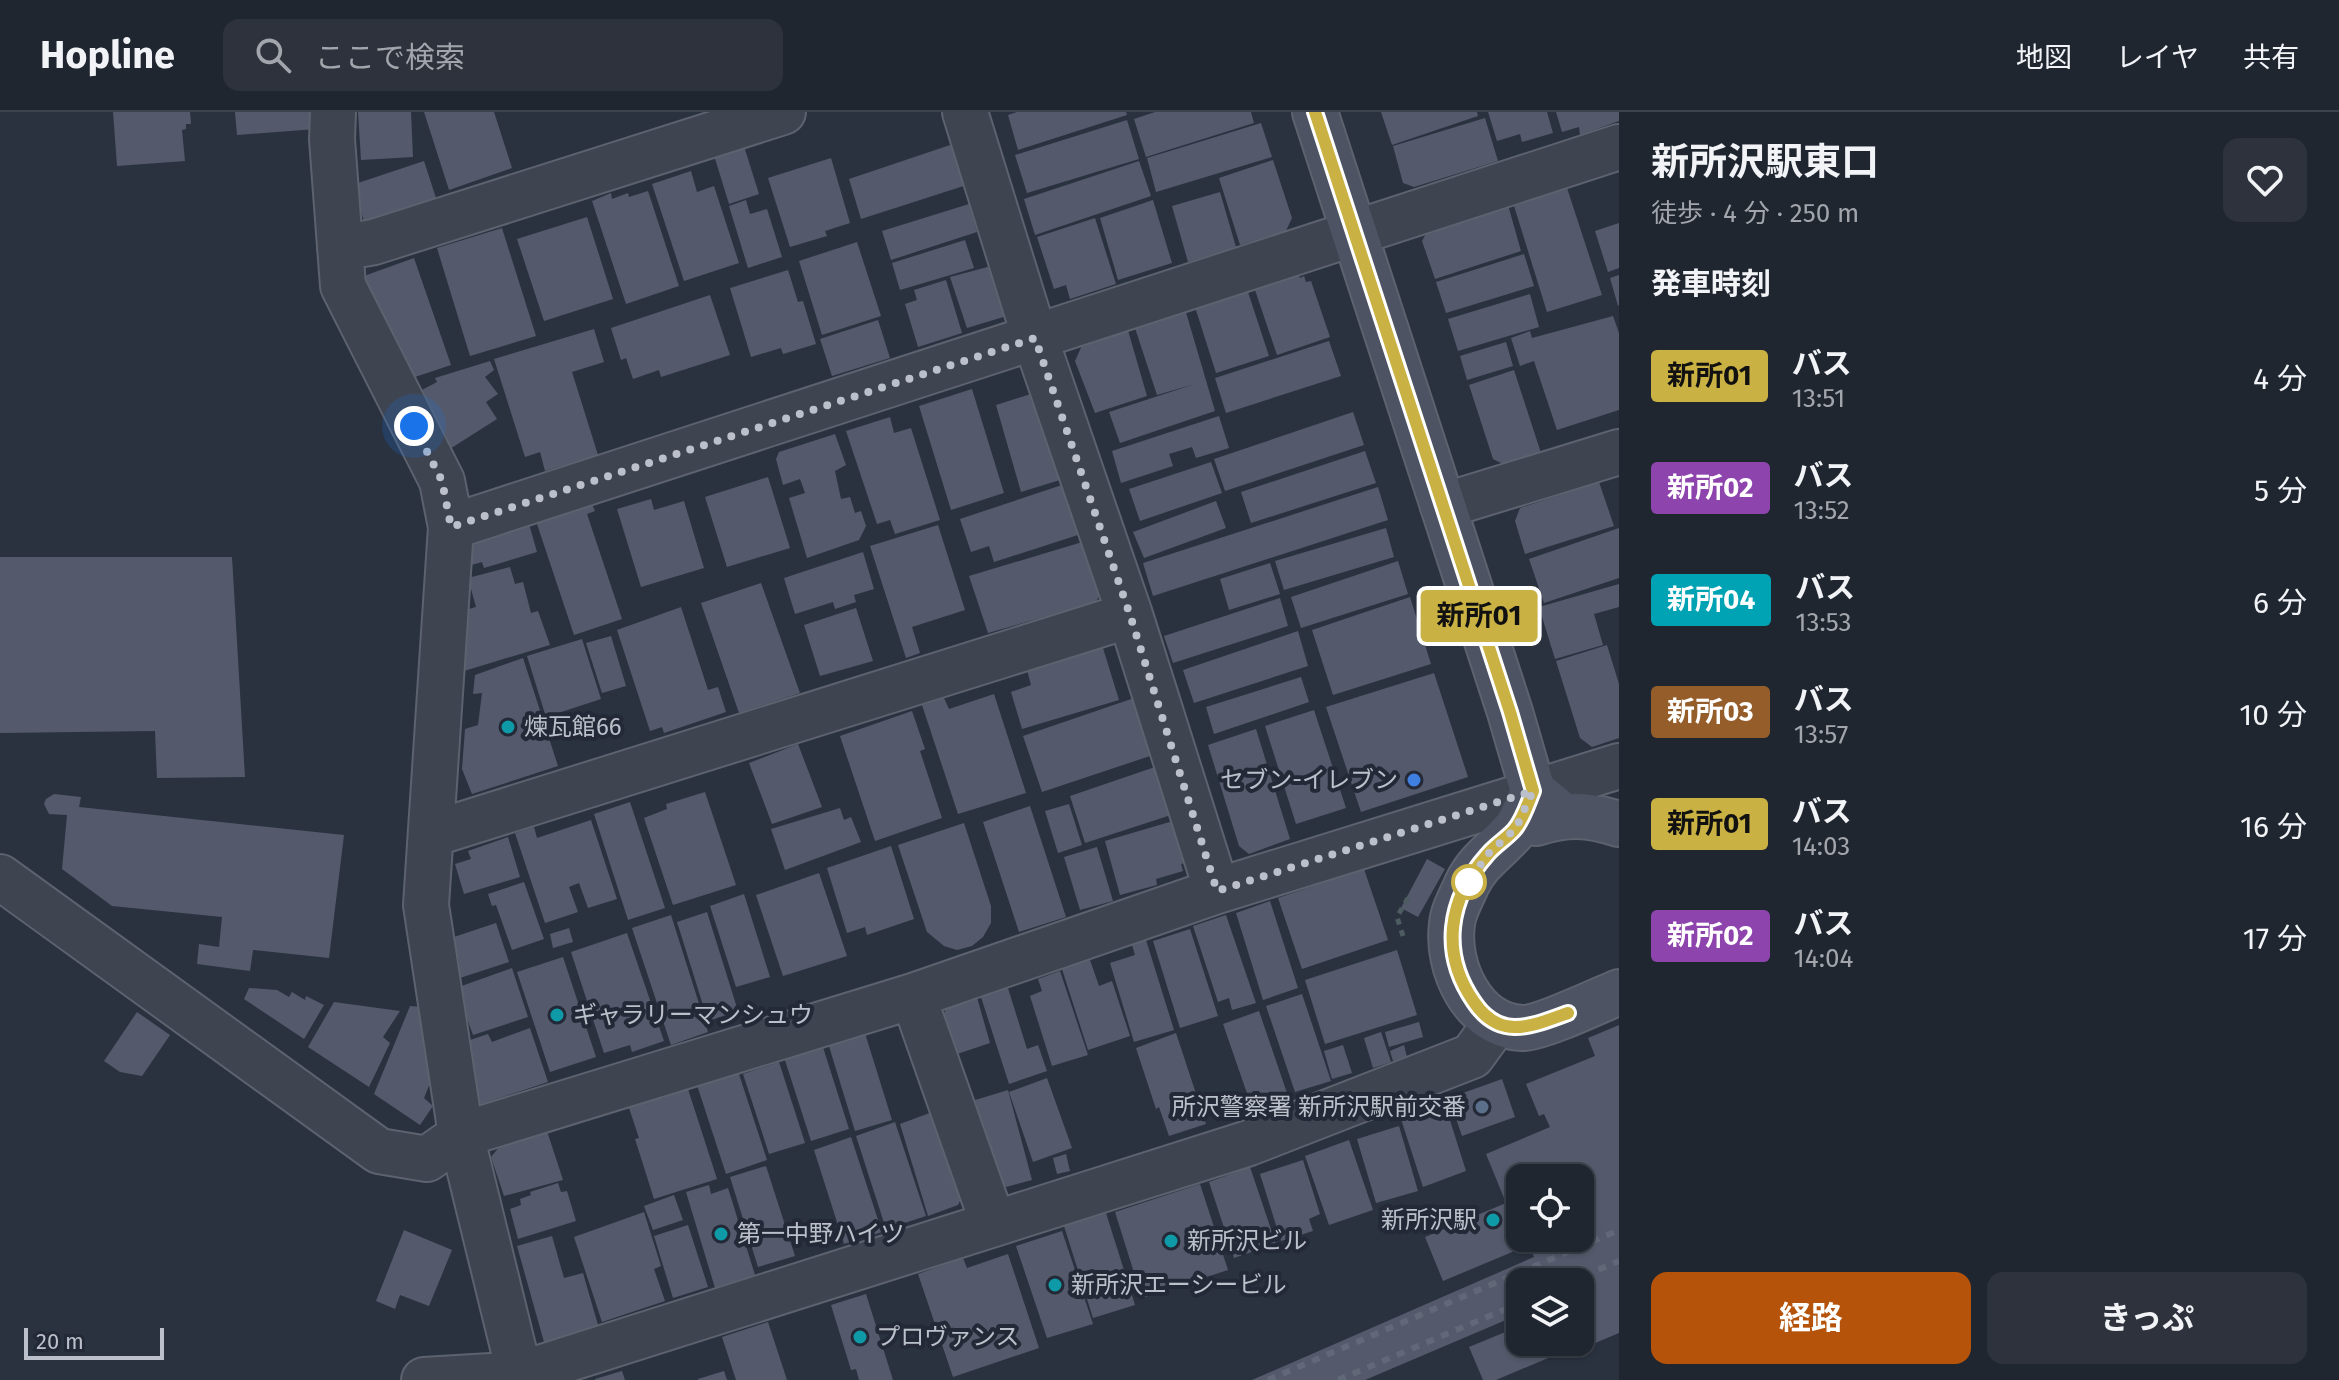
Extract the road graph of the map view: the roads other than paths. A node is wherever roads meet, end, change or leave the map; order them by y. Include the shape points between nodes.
1 (333, 112) edge
2 (783, 112) edge
3 (965, 112) edge
4 (1315, 112) edge
5 (1619, 147) edge
6 (1353, 231) junction
7 (340, 248) junction
8 (1035, 338) junction
9 (1619, 452) edge
10 (1443, 506) junction
11 (451, 527) junction
12 (1130, 615) junction
13 (1619, 766) edge
14 (1537, 811) junction
15 (1619, 824) edge
16 (432, 834) junction
17 (0, 877) edge
18 (1217, 891) junction
19 (1619, 992) edge
20 (913, 996) junction
21 (1496, 1023) junction
22 (461, 1135) junction
23 (993, 1223) junction
24 (521, 1377) edge
25 (424, 1380) edge

1 - 7 street
2 - 7 street via 374,242
3 - 8 street
4 - 6 street
5 - 6 street
6 - 8 street
6 - 10 street
7 - 11 street via 343,286 442,481
8 - 11 street
8 - 12 street
9 - 10 street
10 - 14 street
11 - 16 street
12 - 16 street
12 - 18 street
13 - 14 street
14 - 15 street
14 - 18 street
14 - 21 street via 1487,855 1452,921 1451,947 1466,991 1479,1011
16 - 22 street via 426,905
17 - 22 street via 379,1151 427,1159
18 - 20 street
19 - 21 street via 1524,1028
20 - 22 street
20 - 23 street
21 - 23 street via 1472,1056 1436,1072 1249,1143
22 - 24 street
23 - 24 street
24 - 25 street

